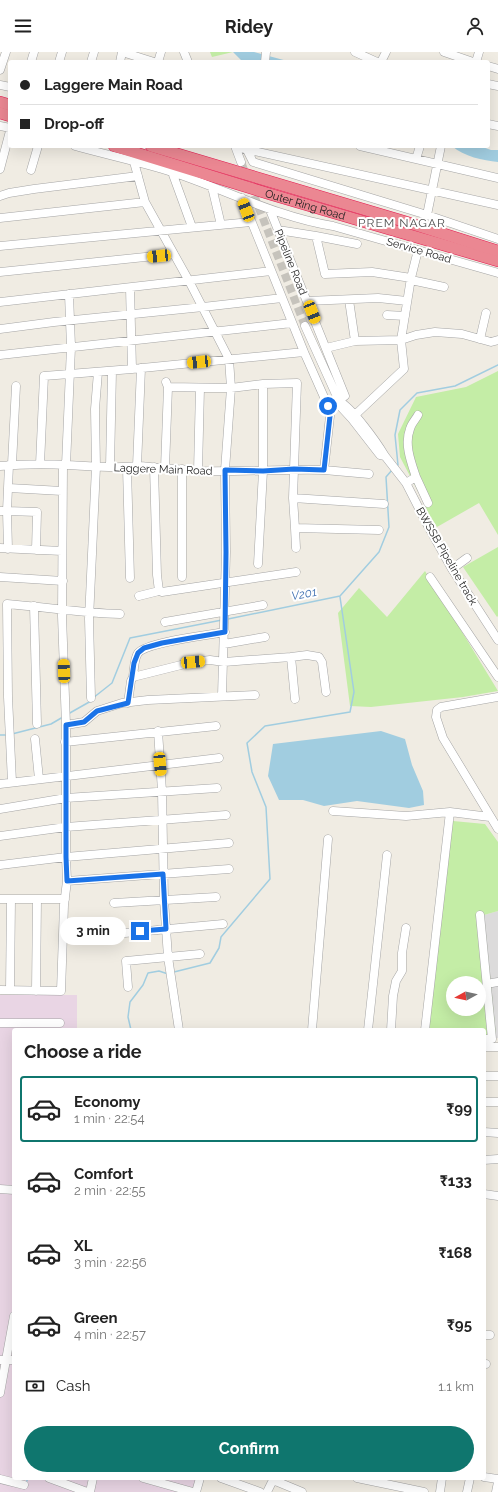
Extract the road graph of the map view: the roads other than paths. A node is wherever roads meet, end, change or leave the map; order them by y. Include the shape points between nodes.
1 (6, 52) edge
2 (122, 52) edge
3 (356, 52) edge
4 (444, 52) edge
5 (132, 53) edge
6 (148, 60) edge
7 (373, 60) edge
8 (469, 60) edge
9 (0, 70) edge
10 (8, 139) edge
11 (37, 148) edge
12 (82, 148) edge
13 (119, 148) edge
14 (158, 148) edge
15 (237, 148) edge
16 (242, 148) edge
17 (376, 148) edge
18 (419, 148) edge
19 (441, 148) edge
20 (247, 150) junction
21 (395, 150) edge
22 (416, 159) junction
23 (134, 162) junction
24 (242, 162) tunnel mouth
25 (437, 164) junction
26 (173, 168) junction
27 (0, 169) edge
28 (31, 170) dead end
29 (138, 176) junction
30 (498, 178) edge
31 (212, 187) junction
32 (432, 189) junction
33 (0, 196) edge
34 (242, 198) junction
35 (145, 202) junction
36 (498, 205) edge
37 (270, 210) junction
38 (427, 215) junction
39 (0, 218) edge
40 (251, 222) junction
41 (221, 225) junction
42 (192, 227) junction
43 (278, 230) junction
44 (161, 231) junction
45 (316, 236) junction
46 (498, 239) edge
47 (357, 244) dead end
48 (0, 246) edge
49 (418, 250) junction
50 (498, 250) edge
51 (174, 254) junction
52 (498, 261) edge
53 (485, 263) junction
54 (271, 271) junction
55 (0, 272) edge
56 (498, 272) edge
57 (411, 279) junction
58 (189, 281) junction
59 (444, 287) dead end
60 (130, 288) junction
61 (69, 294) junction
62 (282, 298) junction
63 (349, 300) junction
64 (307, 301) junction
65 (407, 301) junction
66 (0, 302) edge
67 (203, 307) junction
68 (130, 314) junction
69 (486, 314) dead end
70 (387, 315) dead end
71 (405, 316) junction
72 (70, 320) junction
73 (292, 324) junction
74 (305, 326) tunnel mouth
75 (0, 329) edge
76 (217, 332) junction
77 (480, 339) junction
78 (401, 340) junction
79 (498, 340) edge
80 (132, 341) junction
81 (354, 341) junction
82 (71, 347) junction
83 (326, 348) junction
84 (304, 352) junction
85 (0, 355) edge
86 (229, 359) junction
87 (141, 368) junction
88 (132, 370) junction
89 (112, 371) junction
90 (98, 372) junction
91 (71, 374) junction
92 (263, 384) junction
93 (16, 386) dead end
94 (200, 388) junction
95 (231, 388) junction
96 (339, 401) junction
97 (328, 406) junction
98 (355, 415) junction
99 (418, 415) dead end
100 (384, 456) junction
101 (40, 464) junction
102 (10, 465) junction
103 (65, 465) junction
104 (0, 466) edge
105 (137, 466) junction
106 (96, 467) junction
107 (110, 467) junction
108 (154, 467) junction
109 (127, 468) junction
110 (165, 468) junction
111 (182, 469) junction
112 (294, 469) junction
113 (225, 470) junction
114 (324, 470) junction
115 (198, 471) junction
116 (263, 471) junction
117 (369, 474) dead end
118 (416, 476) junction
119 (406, 483) junction
120 (9, 488) junction
121 (62, 491) junction
122 (293, 498) junction
123 (428, 503) dead end
124 (384, 504) dead end
125 (4, 511) edge
126 (294, 528) junction
127 (379, 530) dead end
128 (4, 548) edge
129 (296, 548) dead end
130 (36, 550) junction
131 (62, 551) junction
132 (467, 558) dead end
133 (258, 564) dead end
134 (452, 569) junction
135 (296, 572) dead end
136 (0, 577) edge
137 (182, 577) dead end
138 (430, 577) dead end
139 (130, 578) dead end
140 (62, 581) junction
141 (226, 583) junction
142 (159, 591) junction
143 (139, 596) dead end
144 (262, 605) dead end
145 (34, 606) junction
146 (63, 609) junction
147 (225, 612) junction
148 (90, 613) junction
149 (120, 614) dead end
150 (165, 622) dead end
151 (225, 632) junction
152 (264, 637) dead end
153 (498, 640) edge
154 (224, 644) junction
155 (291, 657) junction
156 (224, 662) junction
157 (133, 677) junction
158 (498, 677) edge
159 (326, 692) dead end
160 (255, 695) dead end
161 (222, 696) junction
162 (498, 697) edge
163 (91, 698) dead end
164 (295, 699) dead end
165 (128, 703) junction
166 (65, 719) junction
167 (37, 724) dead end
168 (216, 726) dead end
169 (158, 731) junction
170 (35, 739) dead end
171 (66, 742) junction
172 (219, 758) dead end
173 (160, 764) junction
174 (66, 775) junction
175 (39, 779) junction
176 (12, 782) junction
177 (0, 784) edge
178 (216, 788) dead end
179 (162, 791) junction
180 (66, 798) junction
181 (0, 809) edge
182 (333, 811) dead end
183 (450, 812) junction
184 (226, 815) dead end
185 (490, 817) junction
186 (162, 819) junction
187 (66, 827) junction
188 (498, 829) edge
189 (0, 836) edge
190 (328, 839) dead end
191 (229, 843) dead end
192 (162, 848) junction
193 (387, 854) dead end
194 (66, 857) junction
195 (0, 864) edge
196 (229, 869) dead end
197 (163, 874) junction
198 (67, 881) junction
199 (216, 897) dead end
200 (11, 898) junction
201 (0, 899) edge
202 (37, 899) junction
203 (65, 899) junction
204 (164, 900) junction
205 (114, 903) dead end
206 (480, 915) dead end
207 (223, 924) dead end
208 (406, 928) dead end
209 (166, 929) junction
210 (114, 934) dead end
211 (200, 954) dead end
212 (168, 957) junction
213 (128, 987) dead end
214 (0, 990) edge
215 (10, 990) junction
216 (36, 991) junction
217 (0, 1023) edge
218 (60, 1023) dead end
219 (179, 1028) edge
220 (312, 1028) edge
221 (368, 1028) edge
222 (391, 1028) edge
223 (425, 1028) edge
224 (486, 1039) edge
225 (498, 1046) edge
226 (486, 1047) edge
227 (486, 1076) edge
228 (498, 1076) edge
229 (486, 1102) edge
230 (498, 1102) edge
231 (486, 1132) edge
232 (498, 1133) edge
233 (498, 1159) edge
234 (486, 1160) edge
235 (0, 1189) edge
236 (12, 1190) edge
237 (486, 1194) edge
238 (498, 1196) edge
239 (12, 1329) edge
240 (7, 1360) edge
241 (0, 1393) edge
242 (486, 1478) edge
243 (0, 1479) edge
244 (55, 1480) edge
245 (92, 1480) edge
246 (150, 1480) edge
247 (199, 1480) edge
248 (273, 1480) edge
249 (275, 1480) edge
250 (367, 1480) edge
251 (442, 1480) edge
252 (470, 1480) edge
253 (243, 1481) edge
254 (498, 1481) edge
255 (24, 1485) dead end
256 (88, 1492) edge
257 (194, 1492) edge
258 (260, 1492) edge
259 (267, 1492) edge
260 (302, 1492) edge
261 (424, 1492) edge
262 (440, 1492) edge
263 (467, 1492) edge
264 (496, 1492) edge

1 - 9 street
2 - 5 street
3 - 7 street
4 - 8 street
5 - 6 street
10 - 27 street
11 - 28 street
12 - 23 street, Service Road
13 - 26 highway, Outer Ring Road
14 - 50 highway, Outer Ring Road
15 - 24 street
16 - 20 street
17 - 21 street
18 - 22 street
19 - 25 street
20 - 32 street
20 - 38 street via 253,162
21 - 22 street
22 - 25 street
23 - 26 street, Service Road
23 - 29 street
25 - 30 street
25 - 32 street
26 - 31 street, Service Road
26 - 42 street
26 - 53 highway, Outer Ring Road
29 - 33 street via 9,192
29 - 35 street
31 - 34 street, Service Road
31 - 41 street
32 - 36 street
32 - 38 street
34 - 37 street, Service Road
34 - 40 street
35 - 39 street
35 - 44 street
37 - 43 street, Pipeline Road
37 - 49 street, Service Road
38 - 46 street
40 - 41 street
40 - 54 street
41 - 42 street
42 - 44 street
43 - 45 street
43 - 64 street, Pipeline Road
44 - 48 street
44 - 51 street
45 - 47 street
45 - 57 street via 325,274 372,272
49 - 53 street, Service Road
49 - 57 street
51 - 55 street
51 - 58 street
52 - 53 highway, Outer Ring Road
53 - 56 street, Service Road
54 - 58 street
54 - 62 street
57 - 59 street
57 - 65 street
58 - 60 street
58 - 67 street
60 - 61 street
60 - 68 street
61 - 66 street
61 - 72 street
62 - 67 street
62 - 73 street
63 - 64 street
63 - 65 street via 378,298
63 - 81 street
64 - 83 street, Pipeline Road
65 - 71 street
67 - 68 street
67 - 76 street
68 - 72 street
68 - 80 street
69 - 77 street
70 - 71 street
71 - 78 street
72 - 75 street
72 - 82 street
73 - 76 street
73 - 84 street
74 - 96 street
76 - 80 street
76 - 86 street
77 - 78 street via 462,334 435,332
77 - 79 street via 490,342
78 - 81 street
78 - 98 street via 404,370
80 - 82 street
80 - 88 street
81 - 83 street
82 - 85 street
82 - 91 street
83 - 96 street, Pipeline Road via 345,396
84 - 86 street
84 - 97 street
86 - 87 street
86 - 95 street
87 - 88 street
87 - 105 street
88 - 89 street
89 - 90 street
89 - 107 street
90 - 91 street
90 - 106 street
91 - 101 street via 44,376
91 - 103 street
92 - 95 street
92 - 112 street via 296,383
92 - 116 street
93 - 102 street
94 - 95 street
94 - 110 street via 167,384
94 - 115 street
95 - 113 street
96 - 97 street
96 - 98 street
96 - 100 street via 340,406 380,455
97 - 114 street via 330,416
98 - 100 street
99 - 118 street via 409,429 408,439 409,456
100 - 119 street, BWSSB Pipeline track
101 - 102 street, Laggere Main Road
101 - 103 street, Laggere Main Road
102 - 104 street, Laggere Main Road
102 - 120 street
103 - 106 street, Laggere Main Road
103 - 121 street
105 - 108 street, Laggere Main Road
105 - 109 street, Laggere Main Road
106 - 107 street, Laggere Main Road
106 - 148 street
107 - 109 street, Laggere Main Road
108 - 110 street, Laggere Main Road
108 - 142 street
109 - 139 street
110 - 111 street, Laggere Main Road
111 - 115 street, Laggere Main Road
111 - 137 street
112 - 114 street, Laggere Main Road
112 - 116 street, Laggere Main Road
112 - 122 street
113 - 115 street, Laggere Main Road
113 - 116 street, Laggere Main Road
113 - 141 street
114 - 117 street, Laggere Main Road
116 - 133 street
118 - 119 street
118 - 123 street
119 - 134 street, BWSSB Pipeline track
120 - 121 street
120 - 125 street
121 - 131 street
122 - 124 street
122 - 126 street
125 - 128 street
125 - 130 street via 37,512
126 - 127 street
126 - 129 street
128 - 130 street
130 - 131 street
131 - 140 street
132 - 134 street
134 - 153 street, BWSSB Pipeline track
135 - 141 street
136 - 140 street
138 - 158 street
140 - 146 street
141 - 142 street
141 - 147 street
142 - 143 street
144 - 147 street
145 - 146 street
145 - 167 street
145 - 176 street via 7,604
146 - 148 street
146 - 166 street
147 - 150 street
147 - 151 street
148 - 149 street
148 - 163 street
151 - 154 street
151 - 157 street via 144,648 138,653 134,663
152 - 154 street
154 - 156 street
155 - 156 street
155 - 159 street via 319,657
155 - 164 street
156 - 157 street via 193,662
156 - 161 street
157 - 165 street
160 - 161 street
161 - 165 street
162 - 185 street via 441,707 436,714 443,738
165 - 166 street via 97,711 84,722
166 - 171 street
168 - 169 street
169 - 171 street
169 - 173 street
170 - 175 street
171 - 174 street
172 - 173 street
173 - 174 street
173 - 179 street
174 - 175 street
174 - 180 street
175 - 176 street
176 - 177 street
178 - 179 street
179 - 180 street
179 - 186 street
180 - 181 street
180 - 187 street
182 - 183 street via 406,816
183 - 185 street
183 - 223 street
184 - 186 street
185 - 188 street
186 - 187 street
186 - 192 street
187 - 189 street
187 - 194 street
190 - 220 street
191 - 192 street
192 - 194 street
192 - 197 street
193 - 221 street
194 - 195 street
194 - 198 street
196 - 197 street
197 - 198 street
197 - 204 street
198 - 203 street
199 - 204 street
200 - 201 street
200 - 202 street
200 - 215 street
202 - 203 street
202 - 216 street
203 - 216 street via 61,991
204 - 205 street
204 - 209 street
206 - 224 street via 492,1039
207 - 209 street
208 - 222 street via 402,971 396,981 393,996
209 - 210 street
209 - 212 street
211 - 212 street
212 - 213 street via 126,962
212 - 219 street
214 - 215 street
215 - 216 street
217 - 218 street
225 - 226 street
227 - 228 street
229 - 230 street
231 - 232 street
233 - 234 street
235 - 236 street
237 - 238 street
239 - 240 street
240 - 241 street
242 - 254 street
243 - 255 street
244 - 256 street
245 - 256 street
246 - 257 street
247 - 257 street
248 - 259 street
249 - 260 street
250 - 261 street
251 - 262 street
252 - 263 street
253 - 258 street
254 - 264 street

